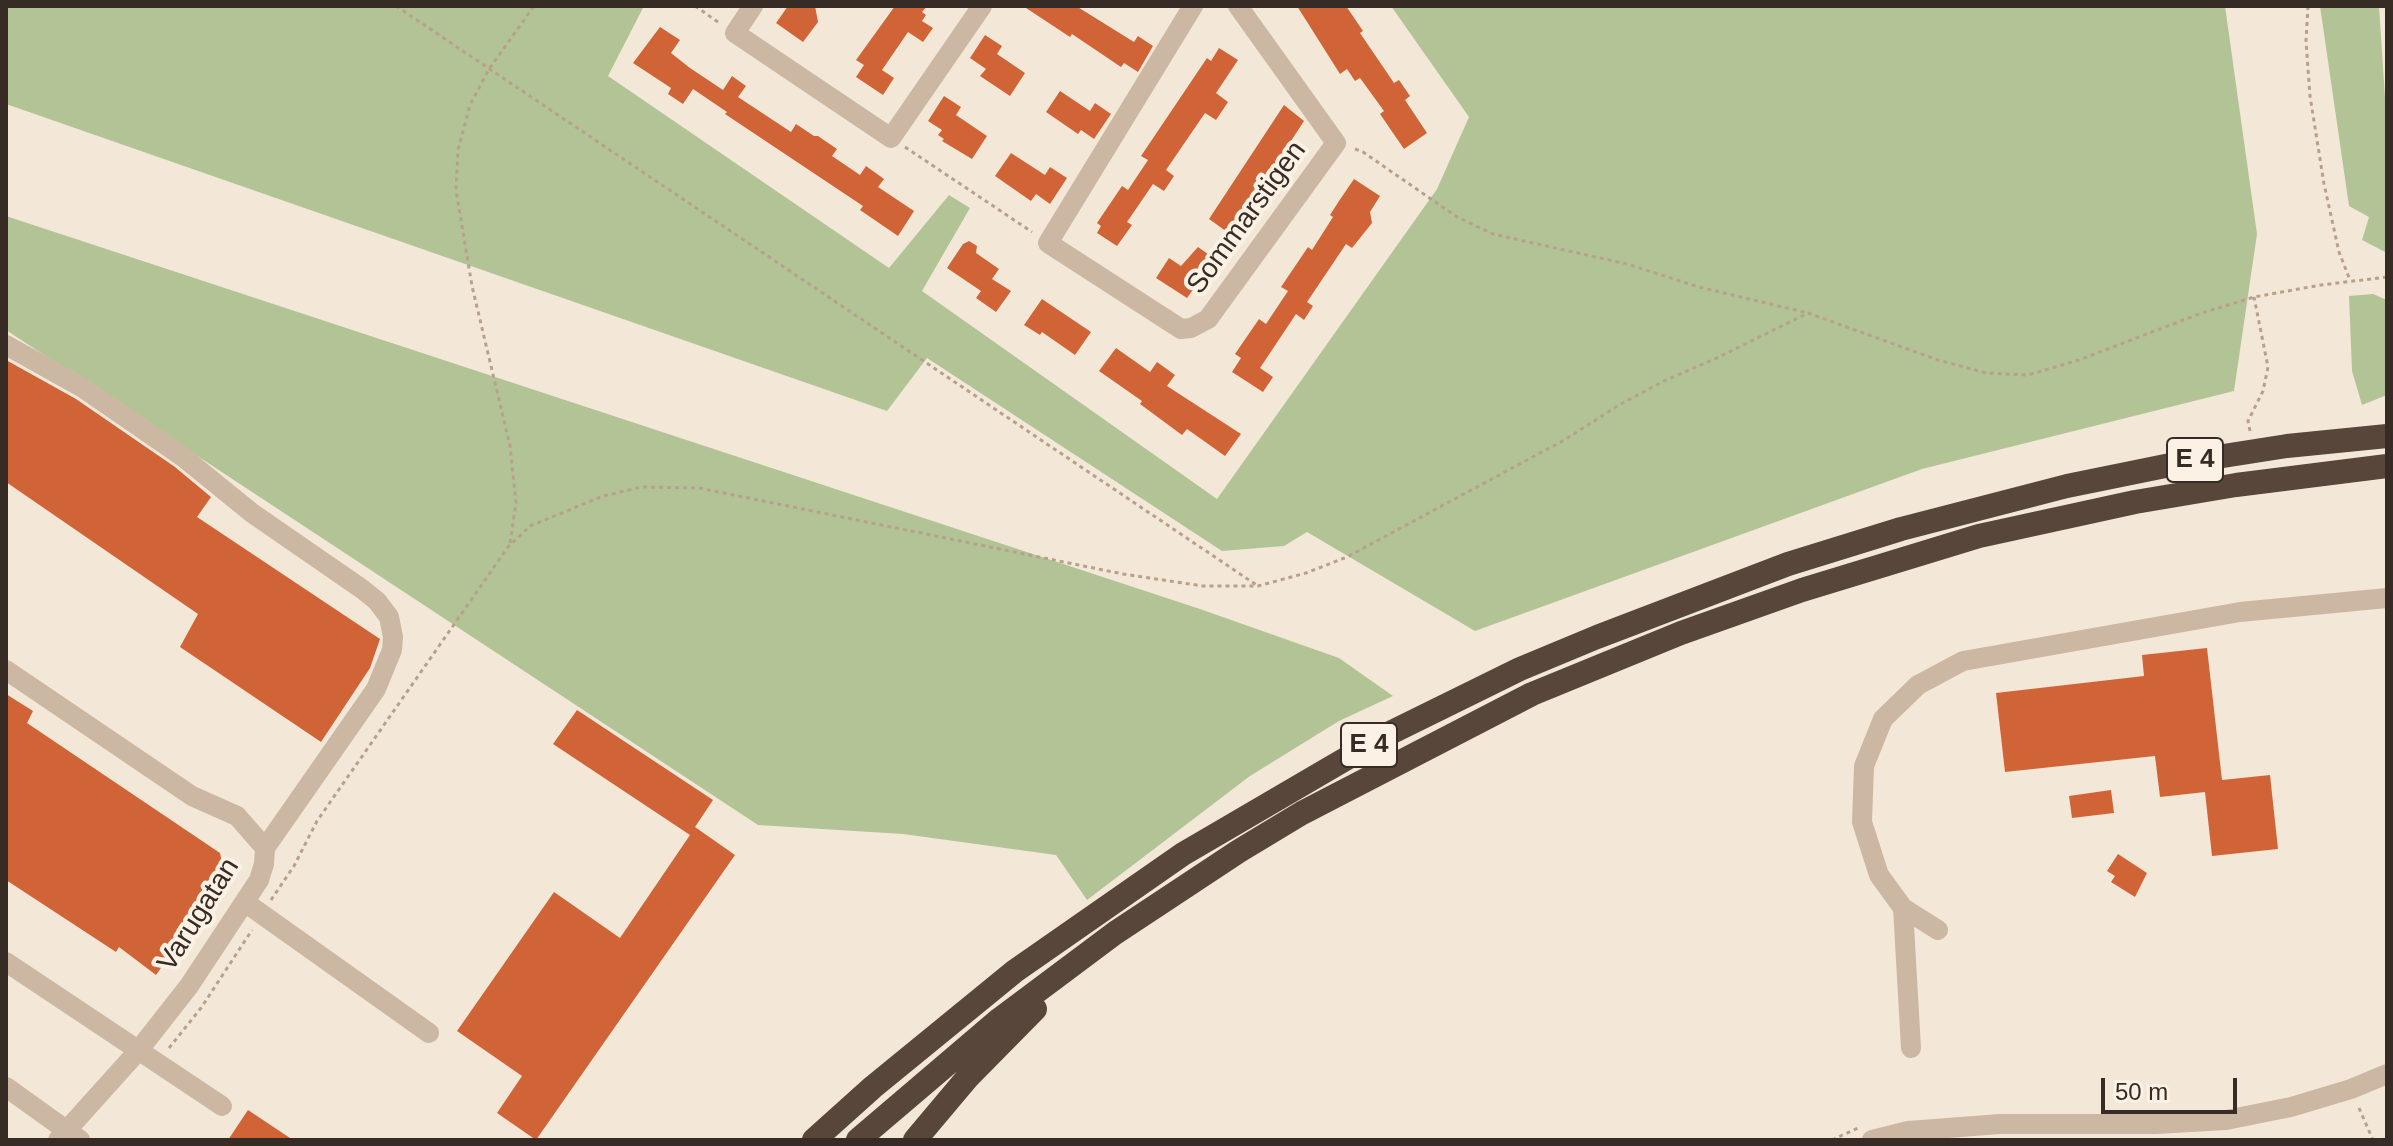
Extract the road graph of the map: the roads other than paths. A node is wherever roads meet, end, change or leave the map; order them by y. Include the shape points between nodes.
1 (753, 6) edge
2 (982, 6) edge
3 (1193, 6) edge
4 (1238, 6) edge
5 (6, 345) edge
6 (2386, 435) edge
7 (2387, 466) edge
8 (2387, 598) edge
9 (6, 670) edge
10 (265, 848) junction
11 (1903, 908) junction
12 (254, 909) junction
13 (1938, 930) dead end
14 (1115, 933) junction
15 (6, 962) edge
16 (429, 1033) dead end
17 (1911, 1048) dead end
18 (146, 1055) junction
19 (2387, 1074) edge
20 (6, 1087) edge
21 (222, 1106) dead end
22 (68, 1137) edge
23 (814, 1140) edge
24 (858, 1140) edge
25 (915, 1140) edge
26 (1872, 1140) edge

1 - 2 street via 735,33 891,138
3 - 4 street, Sommarstigen via 1048,243 1181,329 1208,319 1336,143
5 - 10 street via 83,388 183,457 252,513 362,589 389,617 392,650 376,689
6 - 23 highway, E 4 via 2185,462 1901,529 1788,564 1520,669 1390,733 1171,861 1015,971
7 - 14 highway, E 4 via 2236,485 1993,533 1901,558 1681,633 1532,694 1399,761 1239,851
8 - 11 street via 2240,612 1963,661 1918,685 1883,719 1864,766 1862,822 1879,875
9 - 10 street, Varugatan via 192,796 237,816
10 - 12 street, Varugatan
11 - 13 street
11 - 17 street
12 - 16 street
12 - 18 street, Varugatan via 189,986
14 - 24 highway, E 4 via 989,1028
14 - 25 highway via 990,1053
15 - 18 street
18 - 21 street
18 - 22 street, Varugatan
19 - 26 street via 2291,1107 2226,1120 2000,1124 1908,1131
20 - 22 street

